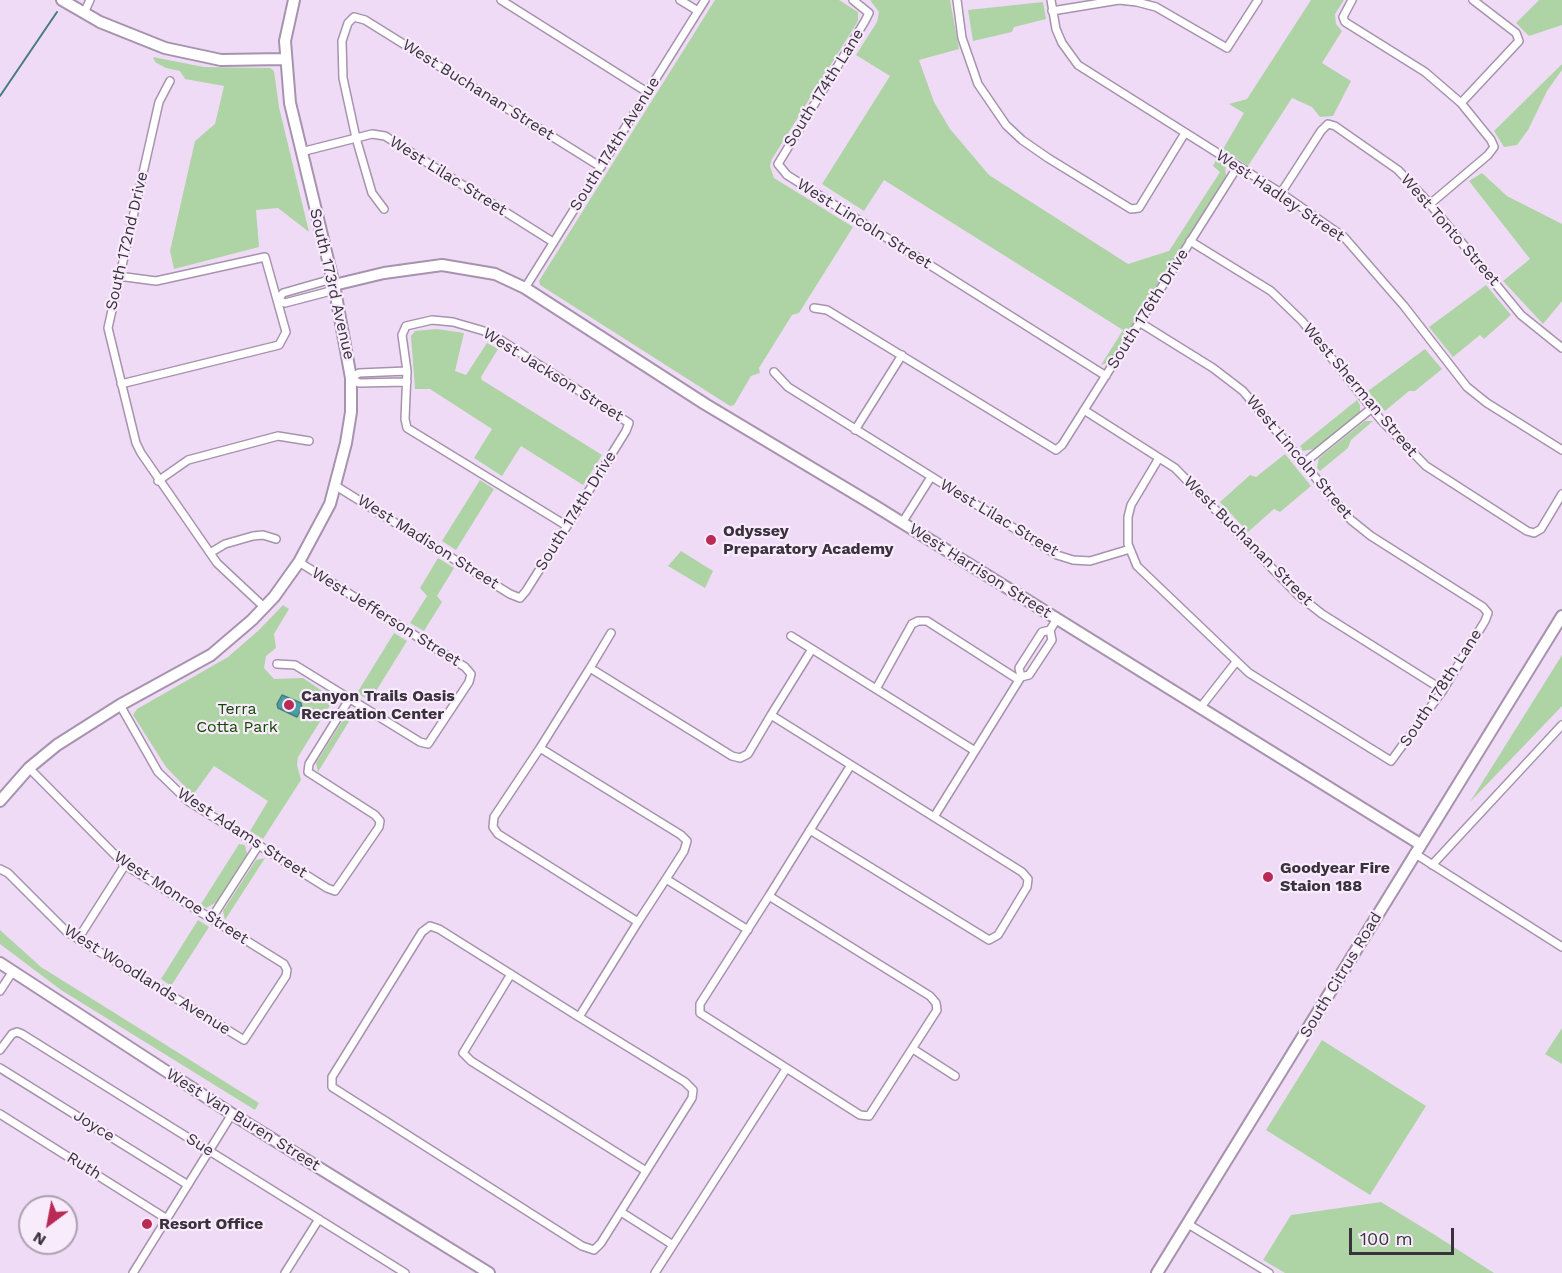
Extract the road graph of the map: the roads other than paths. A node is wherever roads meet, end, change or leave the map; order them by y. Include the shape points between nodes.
1 (62, 0) edge
2 (90, 0) edge
3 (294, 0) edge
4 (501, 0) edge
5 (680, 0) edge
6 (705, 0) edge
7 (853, 0) edge
8 (957, 0) edge
9 (1051, 0) edge
10 (1258, 0) edge
11 (1352, 0) edge
12 (1473, 0) edge
13 (698, 11) junction
14 (1052, 11) junction
15 (84, 13) junction
16 (284, 59) junction
17 (170, 81) dead end
18 (647, 92) junction
19 (1461, 103) junction
20 (1185, 134) junction
21 (356, 138) junction
22 (301, 152) junction
23 (778, 164) joint
24 (1238, 166) junction
25 (601, 167) junction
26 (1281, 193) junction
27 (1430, 204) junction
28 (384, 209) dead end
29 (554, 242) junction
30 (1190, 242) junction
31 (118, 276) junction
32 (334, 285) junction
33 (525, 288) junction
34 (279, 300) junction
35 (814, 308) dead end
36 (1139, 322) junction
37 (1562, 348) edge
38 (902, 355) junction
39 (407, 371) junction
40 (774, 372) dead end
41 (1106, 376) junction
42 (351, 378) junction
43 (407, 382) junction
44 (121, 384) junction
45 (1372, 408) junction
46 (1084, 410) junction
47 (629, 423) joint
48 (855, 430) junction
49 (309, 441) dead end
50 (1562, 450) edge
51 (1159, 458) junction
52 (1304, 464) junction
53 (931, 477) junction
54 (159, 481) junction
55 (336, 486) junction
56 (1561, 499) edge
57 (902, 523) junction
58 (567, 526) junction
59 (276, 539) dead end
60 (1130, 549) junction
61 (210, 553) junction
62 (299, 562) junction
63 (520, 598) joint
64 (264, 608) junction
65 (1488, 613) joint
66 (1562, 616) edge
67 (1057, 619) junction
68 (1050, 630) junction
69 (611, 633) dead end
70 (791, 636) dead end
71 (812, 649) junction
72 (1236, 662) junction
73 (277, 664) dead end
74 (590, 668) junction
75 (1020, 678) junction
76 (876, 689) junction
77 (1443, 690) junction
78 (350, 698) junction
79 (120, 705) junction
80 (1200, 708) junction
81 (771, 715) junction
82 (1562, 724) edge
83 (540, 748) junction
84 (975, 751) junction
85 (850, 765) junction
86 (29, 768) junction
87 (0, 801) edge
88 (934, 817) junction
89 (810, 830) junction
90 (258, 846) junction
91 (1417, 849) junction
92 (124, 865) junction
93 (1432, 865) junction
94 (0, 869) edge
95 (666, 879) junction
96 (770, 896) junction
97 (211, 919) junction
98 (638, 922) junction
99 (748, 930) junction
100 (78, 939) junction
101 (1562, 947) edge
102 (0, 963) edge
103 (13, 971) junction
104 (510, 974) junction
105 (0, 991) edge
106 (579, 1017) junction
107 (244, 1040) joint
108 (912, 1049) junction
109 (0, 1050) edge
110 (0, 1068) edge
111 (786, 1069) junction
112 (955, 1076) dead end
113 (0, 1114) edge
114 (231, 1114) junction
115 (209, 1151) junction
116 (646, 1172) junction
117 (188, 1185) junction
118 (621, 1212) junction
119 (167, 1219) junction
120 (319, 1219) junction
121 (1188, 1224) junction
122 (673, 1245) junction
123 (133, 1273) edge
124 (285, 1273) edge
125 (405, 1273) edge
126 (489, 1273) edge
127 (655, 1273) edge
128 (1157, 1273) edge
129 (1269, 1273) edge

1 - 15 street
2 - 15 street
3 - 16 street, South 173rd Avenue
4 - 18 street
5 - 13 street
6 - 13 street, South 174th Avenue
7 - 23 street, South 174th Lane via 869,13
8 - 20 street via 962,38 978,84 1006,125 1048,158 1131,209 1138,208
9 - 14 street, West Hadley Street
10 - 14 street via 1227,48 1156,7 1137,2 1119,0
11 - 19 street via 1343,17 1345,22 1425,72
12 - 19 street via 1516,33 1519,41
13 - 18 street, South 174th Avenue
14 - 20 street, West Hadley Street via 1062,43 1078,65
15 - 16 street via 123,33 192,55 221,60
16 - 22 street, South 173rd Avenue
17 - 31 street, South 172nd Drive via 159,102
18 - 25 street, South 174th Avenue
19 - 27 street via 1494,147
20 - 24 street, West Hadley Street
21 - 22 street, West Lilac Street
21 - 25 street, West Buchanan Street via 341,58 342,41 354,17 365,20
21 - 28 street via 372,194
21 - 29 street, West Lilac Street via 385,136
22 - 32 street, South 173rd Avenue
23 - 41 street, West Lincoln Street via 787,175
24 - 26 street, West Hadley Street
24 - 30 street, South 176th Drive
25 - 29 street, South 174th Avenue
26 - 27 street, West Tonto Street via 1328,124 1363,143 1398,170
26 - 50 street, West Hadley Street via 1344,237 1467,387
27 - 37 street, West Tonto Street via 1521,315
29 - 33 street, South 174th Avenue
30 - 36 street, South 176th Drive
30 - 45 street, West Sherman Street via 1271,291 1302,321
31 - 34 street via 156,281 265,257
31 - 44 street, South 172nd Drive via 108,328
32 - 33 street, West Harrison Street via 442,264 495,274
32 - 34 street, West Harrison Street via 325,281 285,292
32 - 42 street, South 173rd Avenue
33 - 57 street, West Harrison Street via 705,404
34 - 44 street via 286,332 279,345
35 - 38 street via 827,310
36 - 41 street, South 176th Drive
36 - 52 street, West Lincoln Street via 1243,391
38 - 46 street, South 176th Drive via 1056,450
38 - 48 street
39 - 42 street via 359,373
39 - 43 street
39 - 47 street, West Jackson Street via 402,335 406,326 432,320 469,325
40 - 48 street, West Lilac Street via 788,387
41 - 46 street, South 176th Drive
42 - 43 street via 359,383
42 - 55 street, South 173rd Avenue via 351,412
43 - 58 street via 407,428
44 - 54 street, South 172nd Drive via 136,443
45 - 52 street
45 - 56 street, West Sherman Street via 1426,466 1534,533
46 - 51 street, West Buchanan Street
47 - 58 street, South 174th Drive
48 - 53 street, West Lilac Street
49 - 54 street via 278,436 199,457 188,460
51 - 60 street via 1131,505 1126,527
51 - 77 street, West Buchanan Street via 1175,468 1298,595
52 - 65 street, West Lincoln Street via 1338,506 1371,536
53 - 57 street
53 - 60 street, West Lilac Street via 1057,555 1090,561
54 - 61 street, South 172nd Drive
55 - 62 street, South 173rd Avenue
55 - 63 street, West Madison Street
57 - 67 street, West Harrison Street
58 - 63 street, South 174th Drive
59 - 61 street via 253,536
60 - 72 street via 1145,577
61 - 64 street, South 172nd Drive
62 - 64 street, South 173rd Avenue
62 - 78 street, West Jefferson Street via 471,674 470,682 428,744
64 - 79 street, South 173rd Avenue via 212,655
65 - 77 street, South 178th Lane
66 - 91 street, South Citrus Road
67 - 68 street
67 - 80 street, West Harrison Street
68 - 75 street via 1042,632 1019,668
68 - 75 street via 1052,640 1029,675
69 - 74 street
70 - 71 street
71 - 76 street
71 - 81 street
72 - 77 street, South 178th Lane via 1391,761
72 - 80 street
73 - 78 street via 295,665
74 - 81 street via 740,758 748,754
74 - 83 street
75 - 76 street via 927,621 918,621 912,624
75 - 84 street
76 - 84 street
78 - 90 street, West Adams Street via 309,764 308,772 375,815 379,827 335,891
79 - 86 street, South 173rd Avenue
79 - 90 street, West Adams Street via 158,772 171,786
80 - 91 street, West Harrison Street
81 - 85 street
82 - 93 street
83 - 95 street via 687,841
83 - 98 street via 494,817 493,827 498,834
84 - 88 street
85 - 88 street
85 - 89 street
86 - 87 street, South 173rd Avenue
86 - 92 street, West Monroe Street
88 - 89 street via 1028,879 998,935 989,940
89 - 96 street
90 - 97 street
91 - 93 street, West Harrison Street
91 - 121 street, South Citrus Road
92 - 97 street, West Monroe Street
92 - 100 street
93 - 101 street, West Harrison Street
94 - 100 street, West Woodlands Avenue
95 - 98 street
95 - 99 street
96 - 99 street
96 - 108 street via 930,996 937,1010
97 - 107 street, West Monroe Street via 284,964 287,970
98 - 106 street
99 - 111 street via 700,1004 700,1013
100 - 107 street, West Woodlands Avenue
102 - 103 street, West Van Buren Street
103 - 105 street
103 - 114 street, West Van Buren Street
104 - 106 street
104 - 116 street via 463,1053 471,1062
104 - 118 street via 430,926 422,932 332,1077 332,1087 582,1246 594,1250
106 - 116 street via 693,1090 692,1098
108 - 111 street via 869,1116 860,1115
108 - 112 street
109 - 115 street, Sue via 12,1034 22,1034
110 - 117 street, Joyce
111 - 122 street
113 - 119 street, Ruth
114 - 115 street
114 - 126 street, West Van Buren Street
115 - 117 street
115 - 120 street, Sue
116 - 118 street
117 - 119 street
118 - 122 street
119 - 123 street
120 - 124 street
120 - 125 street, Sue
121 - 128 street, South Citrus Road
121 - 129 street
122 - 127 street

